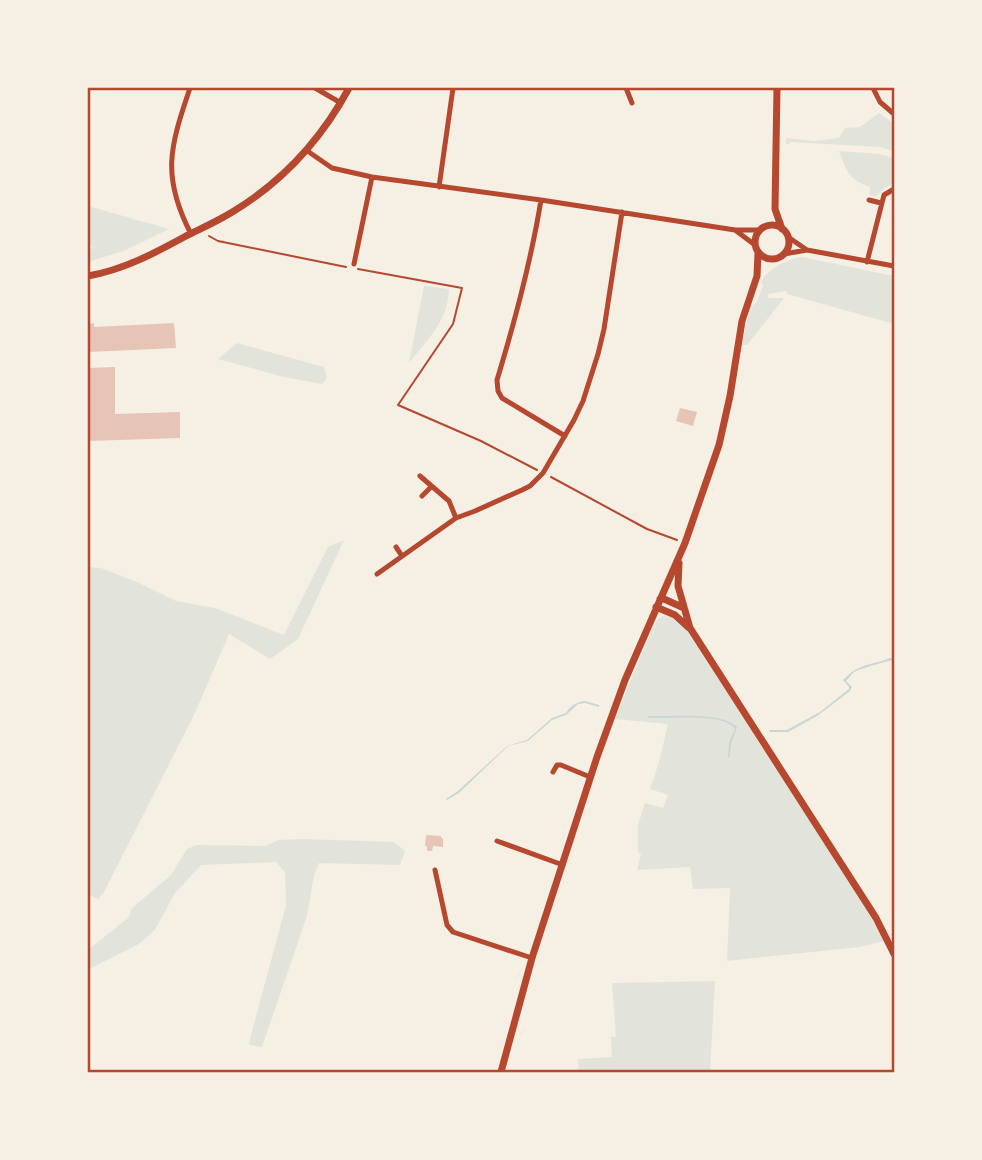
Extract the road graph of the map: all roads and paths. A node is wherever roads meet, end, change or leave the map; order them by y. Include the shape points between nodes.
1 (190, 88) edge
2 (315, 88) edge
3 (349, 88) edge
4 (453, 88) edge
5 (626, 88) edge
6 (777, 88) edge
7 (873, 88) edge
8 (341, 103) junction
9 (632, 103) dead end
10 (894, 114) edge
11 (306, 150) junction
12 (372, 177) junction
13 (439, 187) junction
14 (894, 189) edge
15 (541, 200) junction
16 (869, 200) dead end
17 (881, 203) junction
18 (775, 209) junction
19 (622, 212) junction
20 (762, 229) junction
21 (782, 229) junction
22 (736, 230) junction
23 (195, 232) junction
24 (788, 237) junction
25 (757, 249) junction
26 (807, 250) junction
27 (348, 253) dead end
28 (784, 254) junction
29 (356, 255) junction
30 (774, 259) junction
31 (867, 262) junction
32 (355, 264) dead end
33 (894, 266) edge
34 (88, 276) edge
35 (757, 276) junction
36 (565, 436) junction
37 (543, 473) junction
38 (419, 476) dead end
39 (430, 487) junction
40 (422, 496) dead end
41 (457, 517) junction
42 (685, 543) junction
43 (396, 547) dead end
44 (402, 556) junction
45 (679, 556) junction
46 (377, 574) dead end
47 (660, 599) junction
48 (656, 607) junction
49 (684, 608) junction
50 (690, 628) junction
51 (552, 772) dead end
52 (590, 777) junction
53 (497, 841) dead end
54 (563, 865) junction
55 (435, 870) dead end
56 (894, 954) edge
57 (532, 958) junction
58 (501, 1073) edge

1 - 23 street via 173,146 171,171 175,197
2 - 8 street
3 - 8 street
4 - 13 street
5 - 9 street
6 - 18 street
7 - 10 street
8 - 11 street
11 - 12 street via 332,168
11 - 23 street via 255,197
12 - 13 street
12 - 29 street
13 - 15 street
14 - 17 street
15 - 19 street
15 - 36 street via 497,386 502,398
16 - 17 street
17 - 31 street
18 - 20 street
18 - 21 street
19 - 22 street
19 - 36 street via 598,354 583,401
20 - 21 street via 771,225
20 - 22 street
20 - 25 street via 755,237
21 - 24 street
22 - 25 street
23 - 34 street via 127,266
23 - 37 path via 218,241 462,288 453,324 398,405
24 - 26 street
24 - 28 street
25 - 30 street via 765,258
25 - 35 street
26 - 28 street
26 - 31 street
27 - 29 street
28 - 30 street
29 - 32 street
30 - 35 street
31 - 33 street
35 - 42 street via 742,321 722,433
36 - 37 street
37 - 41 street via 530,486
37 - 42 path via 647,529
38 - 39 street
39 - 40 street
39 - 41 street via 449,502
41 - 44 street
42 - 45 street
43 - 44 street
44 - 46 street
45 - 47 street
45 - 49 street via 678,586
47 - 48 street
47 - 49 street
48 - 50 street
48 - 52 street
49 - 50 street
50 - 56 street via 876,918
51 - 52 street via 561,765
52 - 54 street
53 - 54 street
54 - 57 street
55 - 57 street via 447,925 453,932
57 - 58 street

